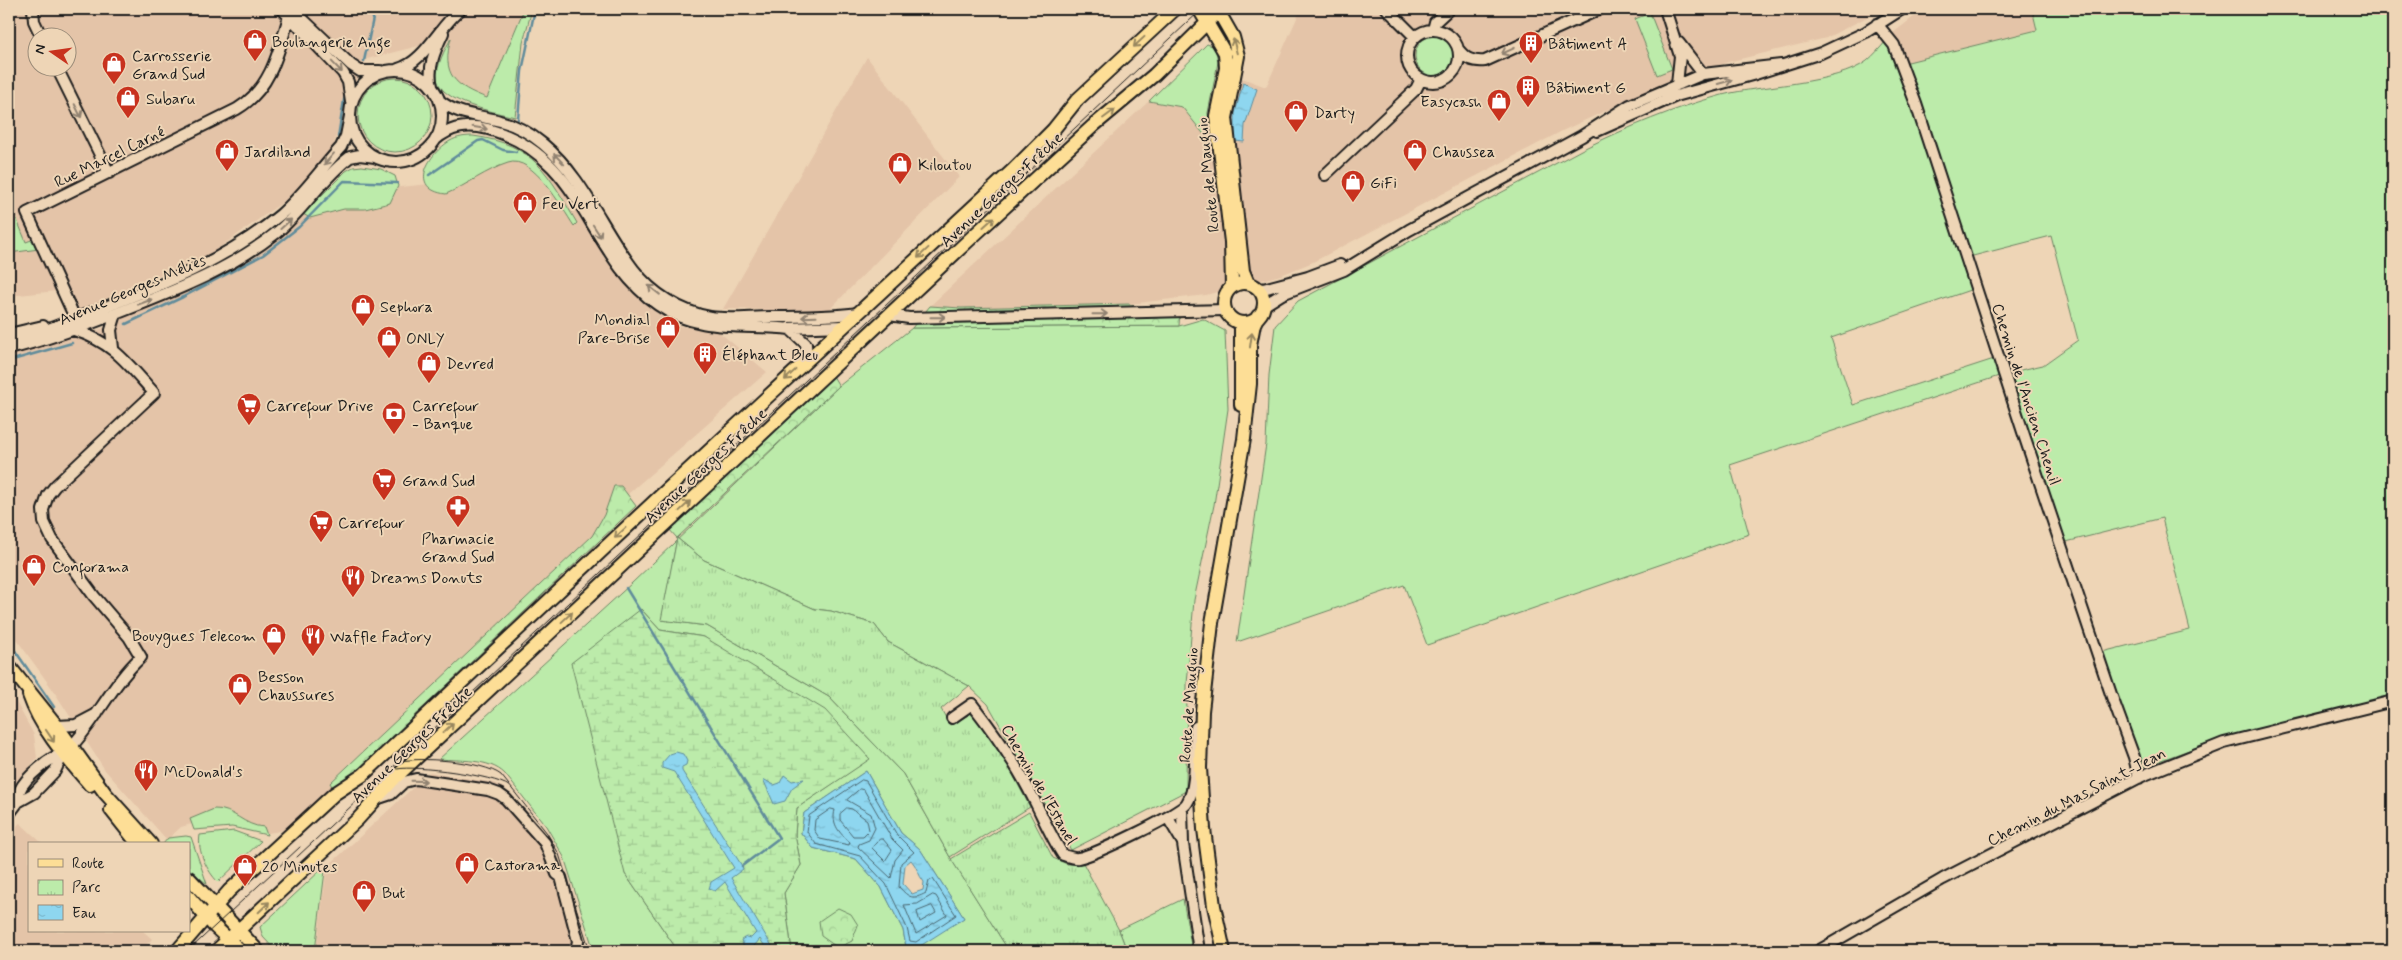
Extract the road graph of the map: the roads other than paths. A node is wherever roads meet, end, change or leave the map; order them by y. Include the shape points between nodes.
1 (33, 9) edge
2 (1174, 9) edge
3 (1199, 9) edge
4 (1387, 9) edge
5 (1449, 9) edge
6 (1600, 9) edge
7 (1664, 9) edge
8 (1902, 9) edge
9 (459, 10) edge
10 (1219, 10) edge
11 (290, 11) edge
12 (1208, 23) junction
13 (1877, 24) junction
14 (38, 28) edge
15 (1433, 30) junction
16 (1415, 37) junction
17 (310, 38) junction
18 (1677, 42) junction
19 (280, 46) junction
20 (1458, 49) junction
21 (1781, 64) junction
22 (397, 69) junction
23 (383, 71) junction
24 (1703, 74) junction
25 (62, 78) edge
26 (1421, 79) junction
27 (1690, 83) junction
28 (1677, 84) junction
29 (1708, 87) junction
30 (433, 88) junction
31 (440, 101) junction
32 (351, 103) junction
33 (1638, 112) junction
34 (350, 116) junction
35 (1582, 136) junction
36 (435, 140) junction
37 (375, 157) junction
38 (109, 173) junction
39 (1325, 175) dead end
40 (1367, 254) junction
41 (1253, 286) junction
42 (1232, 287) junction
43 (1225, 310) junction
44 (1261, 311) junction
45 (858, 313) junction
46 (116, 314) junction
47 (889, 315) junction
48 (67, 321) junction
49 (1241, 323) junction
50 (843, 326) junction
51 (782, 328) junction
52 (876, 328) junction
53 (74, 330) junction
54 (9, 334) edge
55 (9, 338) edge
56 (860, 343) junction
57 (113, 348) junction
58 (9, 349) edge
59 (806, 360) junction
60 (1238, 475) junction
61 (9, 666) edge
62 (1205, 669) junction
63 (28, 692) junction
64 (2393, 701) edge
65 (98, 713) junction
66 (952, 718) dead end
67 (57, 726) junction
68 (67, 750) junction
69 (2139, 778) junction
70 (376, 799) junction
71 (1182, 809) junction
72 (9, 814) edge
73 (1168, 818) junction
74 (145, 842) edge
75 (1183, 844) junction
76 (190, 879) edge
77 (190, 898) edge
78 (215, 906) junction
79 (205, 916) junction
80 (233, 936) junction
81 (1220, 938) junction
82 (177, 951) edge
83 (216, 951) edge
84 (241, 951) edge
85 (258, 951) edge
86 (576, 951) edge
87 (1199, 951) edge
88 (1220, 951) edge
89 (1224, 951) edge
90 (1818, 951) edge

1 - 14 street
2 -> 45 main road, Avenue Georges Frêche via 1077,100 1053,130 1012,171
3 - 12 main road, Route de Mauguio
4 - 16 street
5 - 15 street via 1435,22
6 -> 20 street via 1485,61 1475,62
7 - 18 street
8 - 13 street
9 - 22 street via 413,63
9 - 30 street via 437,45 429,76
10 - 12 main road, Avenue Georges Frêche
41 -> 10 main road, Route de Mauguio via 1243,270 1226,128 1238,56 1233,37
11 - 17 street
11 - 19 street, Rue Marcel Carné via 283,25
11 - 23 street via 360,71
12 - 42 main road, Route de Mauguio via 1225,53 1226,68 1216,116 1231,242
47 -> 12 main road, Avenue Georges Frêche via 1093,126 1133,96
13 - 21 street via 1821,53
13 - 69 street, Chemin de l'Ancien Chenil via 1894,46 1916,104
15 - 16 street
15 - 20 street via 1449,35
16 - 26 street via 1408,50 1408,62
17 - 19 street via 296,34
17 -> 32 street via 343,73 350,86
18 - 24 street
18 - 28 street via 1680,56
19 - 38 street, Rue Marcel Carné via 268,77 251,100
20 - 26 street via 1458,65 1449,77 1435,82
21 - 24 street
29 -> 21 street via 1752,76
22 - 23 street
22 - 30 street via 417,74
23 - 32 street via 369,78
24 - 27 street
24 - 28 street
25 -> 38 street
26 - 39 street via 1416,90
27 - 28 street
27 - 29 street
27 - 33 street via 1650,102
28 - 35 street via 1630,105
29 - 33 street
30 - 31 street
31 - 36 street via 442,121
45 -> 31 street via 712,318 686,310 649,286 634,270 574,177 542,143 512,125 452,110
32 - 34 street
33 - 35 street
34 - 37 street via 357,140
34 -> 48 street, Avenue Georges Méliès via 346,136 340,146 292,203 251,237 173,280
35 - 40 street
36 - 37 street via 428,149 410,160 392,162
36 -> 51 street via 456,128 475,127 500,132 538,152 567,183 626,276 642,293 671,314 708,325
46 -> 37 street, Avenue Georges Méliès via 185,287 245,255 290,221 343,162 360,155
38 - 48 street, Rue Marcel Carné via 27,213
40 - 41 street via 1308,277 1264,289
40 - 44 street via 1344,270 1288,292
41 - 42 main road
41 - 44 main road via 1263,299
42 - 43 main road via 1224,297
47 -> 43 street via 929,317
43 - 49 main road
44 - 49 main road via 1253,320
60 -> 44 main road, Route de Mauguio via 1250,384 1250,345 1254,324
45 - 50 main road, Avenue Georges Frêche
45 - 52 main road
46 - 53 street, Avenue Georges Méliès
46 - 57 street via 111,330
47 - 52 main road, Avenue Georges Frêche
48 - 54 street, Avenue Georges Méliès
48 - 55 street, Avenue Georges Méliès via 31,335
49 - 60 main road, Route de Mauguio
50 - 51 street
50 - 56 main road
50 - 59 main road, Avenue Georges Frêche
51 - 59 street via 790,329 806,344
52 - 56 main road, Avenue Georges Frêche
53 - 57 street
53 - 58 street, Avenue Georges Méliès
70 -> 56 main road, Avenue Georges Frêche
57 - 65 street via 154,393 55,486 43,510 44,522 52,539 141,657
59 -> 78 main road, Avenue Georges Frêche via 364,775 334,794
60 - 62 main road, Route de Mauguio
61 - 63 main road
62 - 71 street via 1196,725 1191,795
62 - 81 main road, Route de Mauguio via 1200,768 1205,839
63 - 67 main road
63 -> 68 main road via 35,712
64 - 69 street, Chemin du Mas Saint-Jean via 2224,743
65 - 67 street via 76,725
65 - 68 street via 89,728
66 - 73 street, Chemin de l'Estanel via 972,704 996,735 1029,790 1062,855 1076,858 1095,854
67 - 68 main road
68 - 72 street via 46,762 20,789 18,802
68 - 74 main road
69 - 90 street, Chemin du Mas Saint-Jean via 1943,880
80 -> 70 main road, Avenue Georges Frêche
70 -> 86 street via 391,794 404,782 416,779 488,790 506,798 545,843 561,877 578,941
71 - 73 street
71 - 75 street
73 - 75 street
75 - 87 street
76 - 78 main road
77 - 79 main road
78 - 79 main road, Avenue Georges Frêche
78 - 80 main road
79 - 80 main road
79 - 82 main road, Avenue Georges Frêche
80 - 83 main road, Avenue Georges Frêche
80 - 84 main road
80 - 85 main road
81 - 88 main road, Route de Mauguio
81 - 89 main road, Route de Mauguio

